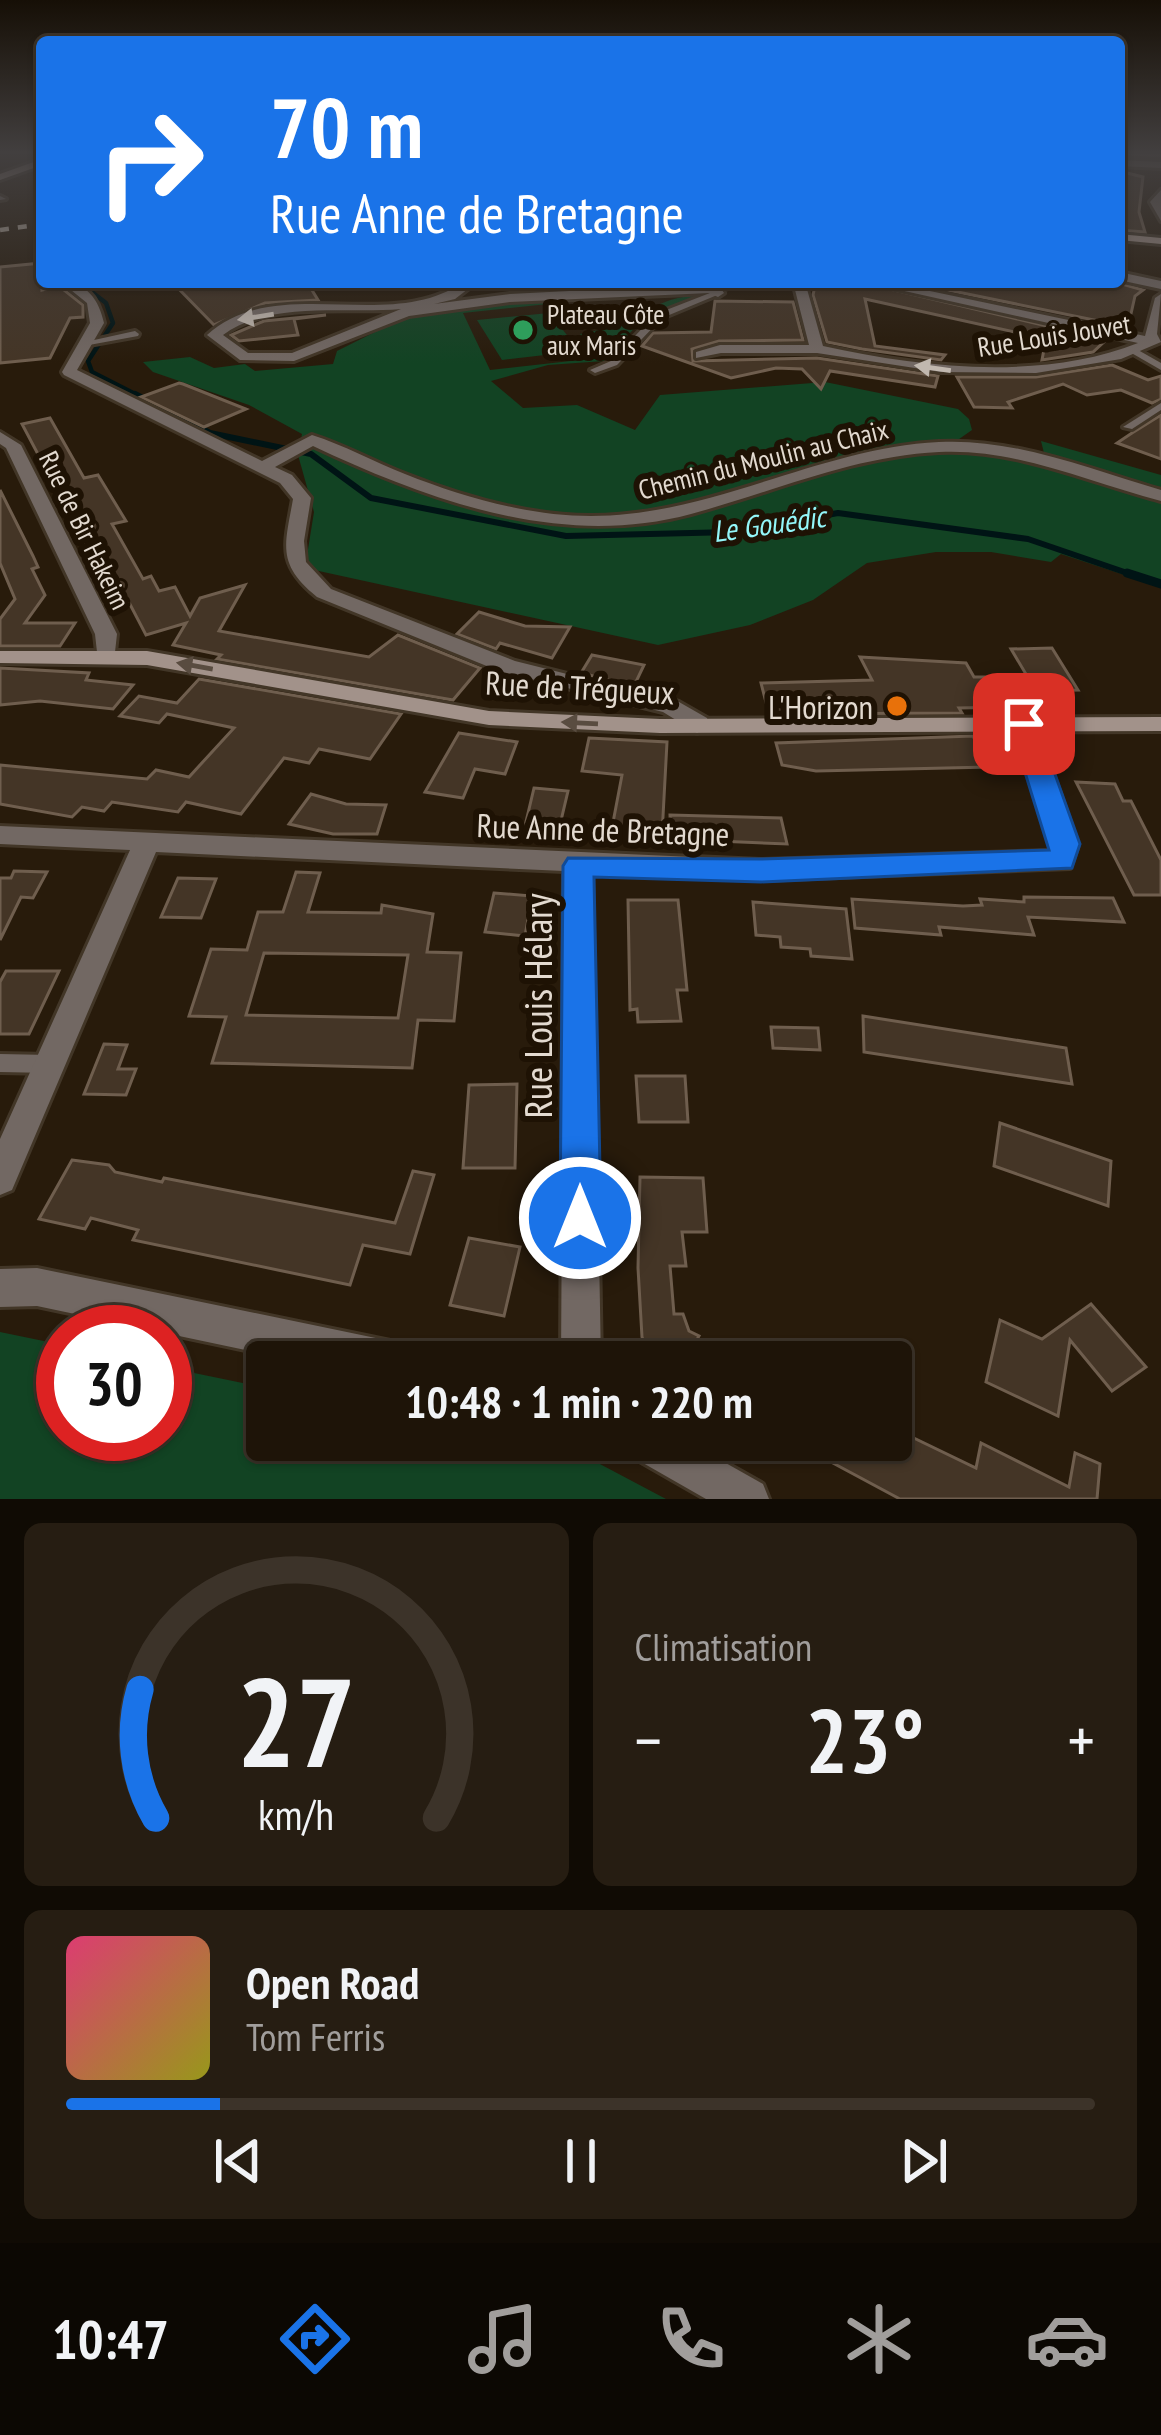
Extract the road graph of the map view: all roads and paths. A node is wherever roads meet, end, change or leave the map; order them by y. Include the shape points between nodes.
1 (1125, 238) edge
2 (1161, 241) edge
3 (1125, 277) edge
4 (1161, 285) edge
5 (75, 288) edge
6 (460, 288) edge
7 (723, 288) edge
8 (801, 288) edge
9 (897, 288) edge
10 (714, 291) junction
11 (1161, 298) edge
12 (135, 334) dead end
13 (91, 342) junction
14 (1158, 342) edge
15 (818, 349) junction
16 (1131, 349) junction
17 (701, 355) dead end
18 (1161, 367) edge
19 (595, 370) dead end
20 (1161, 406) edge
21 (1128, 427) dead end
22 (0, 437) edge
23 (265, 466) junction
24 (1161, 496) edge
25 (106, 656) junction
26 (0, 657) edge
27 (1024, 724) junction
28 (1161, 724) edge
29 (697, 726) junction
30 (0, 835) edge
31 (147, 843) junction
32 (578, 866) junction
33 (0, 1063) edge
34 (50, 1064) junction
35 (0, 1178) edge
36 (0, 1288) edge
37 (295, 1341) edge
38 (581, 1341) edge
39 (681, 1461) edge
40 (748, 1499) edge

1 - 2 main road
3 - 4 street
5 - 13 street via 93,302
6 -> 10 street via 376,308 230,321 214,335 245,357 294,357 406,312 528,296
7 - 10 street
8 - 15 street
9 - 14 street
10 - 19 lane via 658,316 614,363
11 - 14 street via 1150,334
12 - 13 lane
13 - 23 street via 71,359 74,377
14 - 16 street, Rue Louis Jouvet
16 -> 15 street, Rue Louis Jouvet via 971,373
15 - 17 street, Rue Louis Jouvet
16 - 18 lane
20 - 21 lane
22 - 25 street, Rue de Bir Hakeim via 13,445 106,634
23 - 24 street, Chemin du Moulin au Chaix via 302,446 520,514 567,520 678,512 812,470 941,447 1017,455
23 - 29 street via 302,498 292,559 324,593 508,666 671,707
25 - 26 main road, Rue de Trégueux
29 -> 25 main road, Rue de Trégueux via 490,718
27 - 28 main road, Rue de Trégueux
27 - 29 main road, Rue de Trégueux
27 - 32 street, Rue Anne de Bretagne via 1065,844 1061,860 761,870
30 - 31 street, Rue Anne de Bretagne
31 - 32 street, Rue Anne de Bretagne
31 - 34 street
32 - 38 street, Rue Louis Hélary
33 - 34 lane
34 - 35 street
36 - 37 street via 37,1287
39 - 40 street

